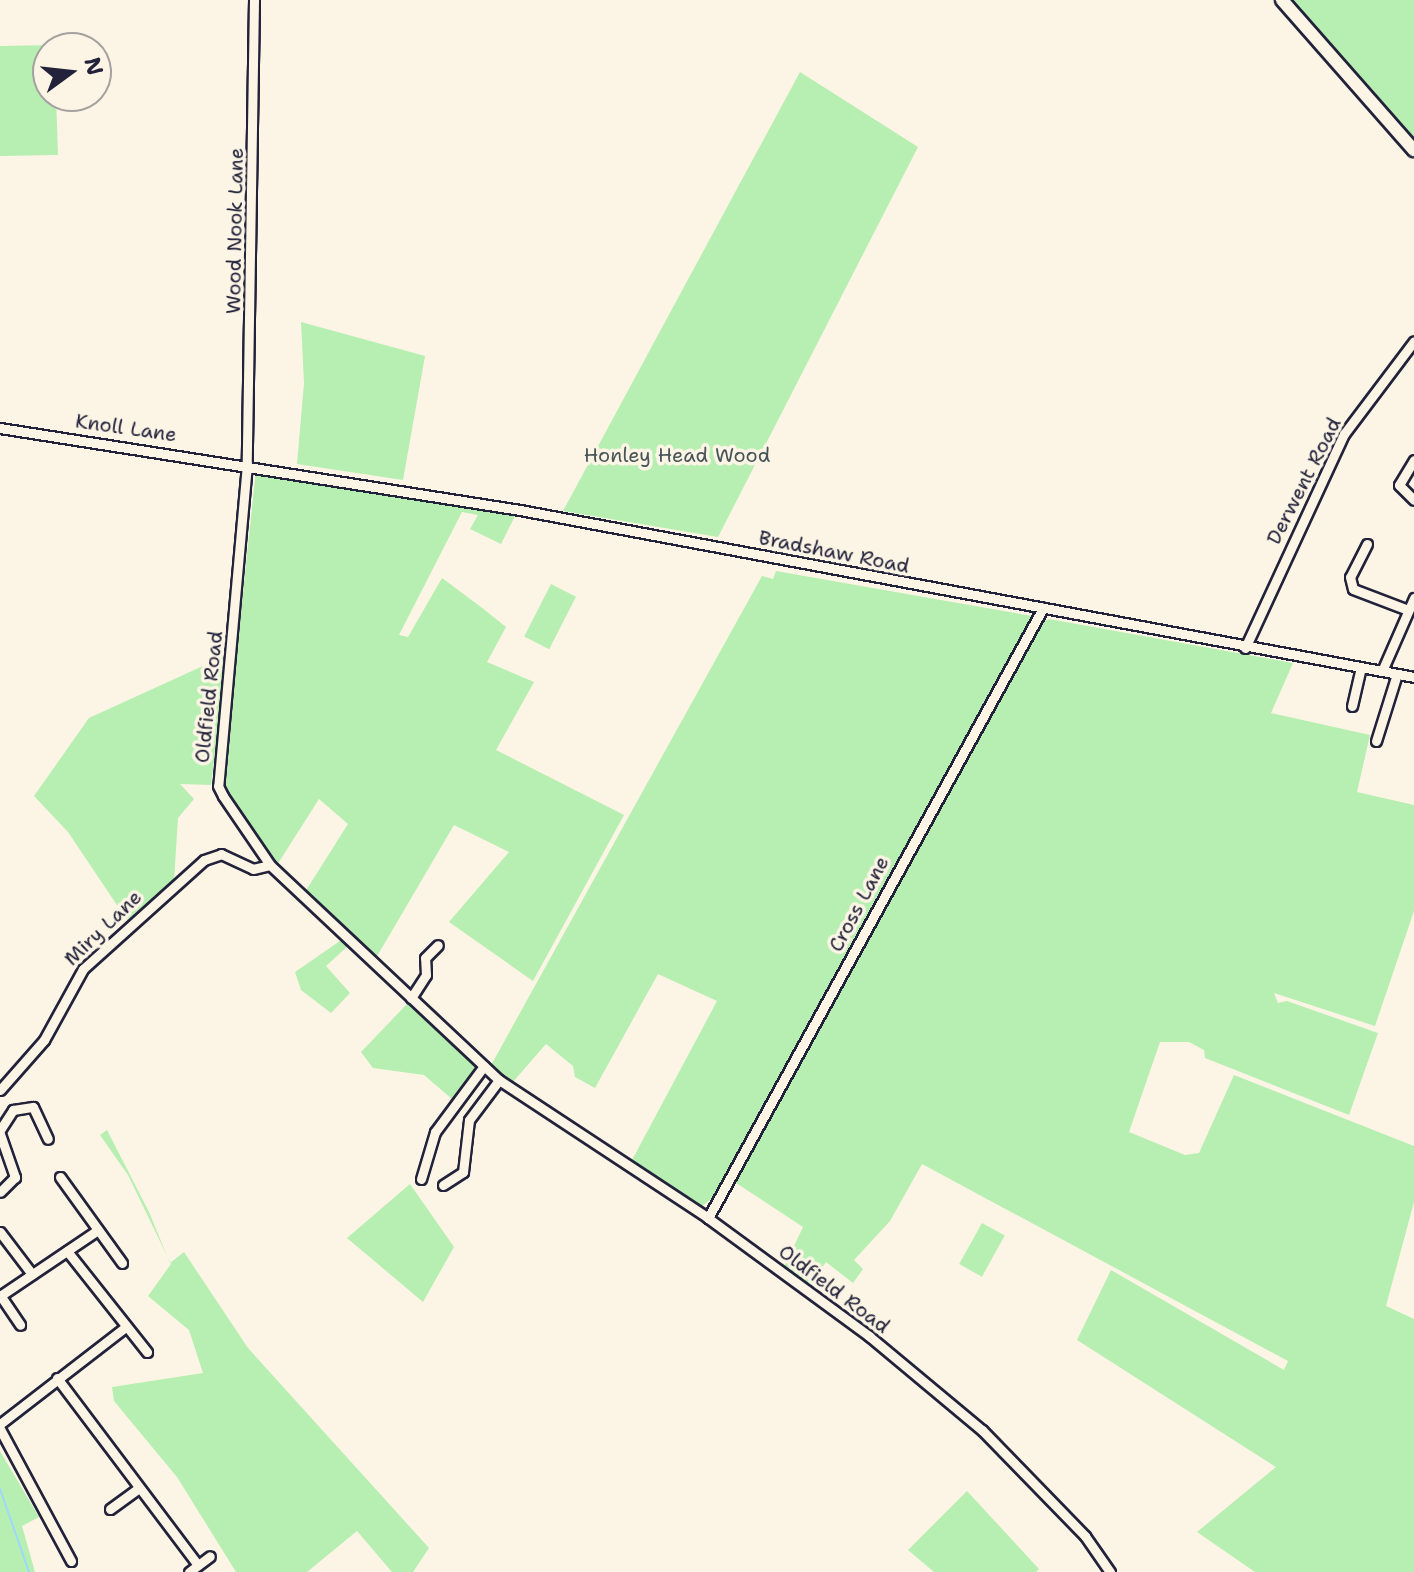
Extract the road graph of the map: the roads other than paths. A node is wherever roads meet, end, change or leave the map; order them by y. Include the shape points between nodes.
1 (254, 0) edge
2 (1282, 0) edge
3 (1414, 150) edge
4 (1414, 341) edge
5 (0, 428) edge
6 (1414, 460) edge
7 (247, 464) junction
8 (1414, 500) edge
9 (1367, 544) dead end
10 (1414, 598) edge
11 (1043, 608) junction
12 (1408, 610) junction
13 (1245, 648) junction
14 (1361, 667) junction
15 (1382, 671) junction
16 (1397, 674) junction
17 (1414, 677) edge
18 (1352, 706) dead end
19 (1376, 741) dead end
20 (270, 865) junction
21 (438, 945) dead end
22 (411, 998) junction
23 (484, 1066) junction
24 (499, 1080) junction
25 (0, 1090) edge
26 (0, 1132) edge
27 (48, 1139) dead end
28 (60, 1177) dead end
29 (421, 1179) dead end
30 (443, 1185) dead end
31 (0, 1192) edge
32 (708, 1218) junction
33 (98, 1230) junction
34 (0, 1232) edge
35 (67, 1251) junction
36 (122, 1263) dead end
37 (32, 1274) junction
38 (0, 1296) edge
39 (20, 1325) dead end
40 (123, 1329) junction
41 (147, 1352) dead end
42 (57, 1378) junction
43 (0, 1426) edge
44 (138, 1489) junction
45 (110, 1509) dead end
46 (210, 1556) dead end
47 (71, 1561) dead end
48 (198, 1565) junction
49 (189, 1572) edge
50 (1110, 1572) edge

1 - 7 street, Wood Nook Lane
2 - 3 street
4 - 13 street, Derwent Road via 1344,434
5 - 7 street, Knoll Lane
6 - 8 street via 1399,485
7 - 11 street, Bradshaw Road
7 - 20 street, Oldfield Road via 218,786
9 - 12 street via 1350,577 1353,589
10 - 12 street
11 - 13 street, Bradshaw Road
11 - 32 street, Cross Lane
12 - 15 street
13 - 14 street, Bradshaw Road
14 - 15 street, Bradshaw Road
14 - 18 street
15 - 16 street, Bradshaw Road
16 - 17 street, Bradshaw Road
16 - 19 street
20 - 22 street, Oldfield Road
20 - 25 street, Miry Lane via 253,869 221,854 204,860 83,969 44,1040
21 - 22 street via 425,958 426,975
22 - 23 street, Oldfield Road
23 - 24 street, Oldfield Road
23 - 29 street via 435,1132
24 - 30 street via 469,1120 463,1172
24 - 32 street, Oldfield Road
26 - 27 street via 13,1110 33,1107
26 - 31 street via 15,1177
28 - 33 street
32 - 50 street, Oldfield Road via 869,1336 982,1430 1085,1536
33 - 35 street
33 - 36 street
34 - 37 street
35 - 37 street
35 - 40 street
37 - 38 street
38 - 39 street
40 - 41 street
40 - 42 street
42 - 43 street
42 - 44 street
43 - 47 street
44 - 45 street
44 - 48 street
46 - 48 street
48 - 49 street

